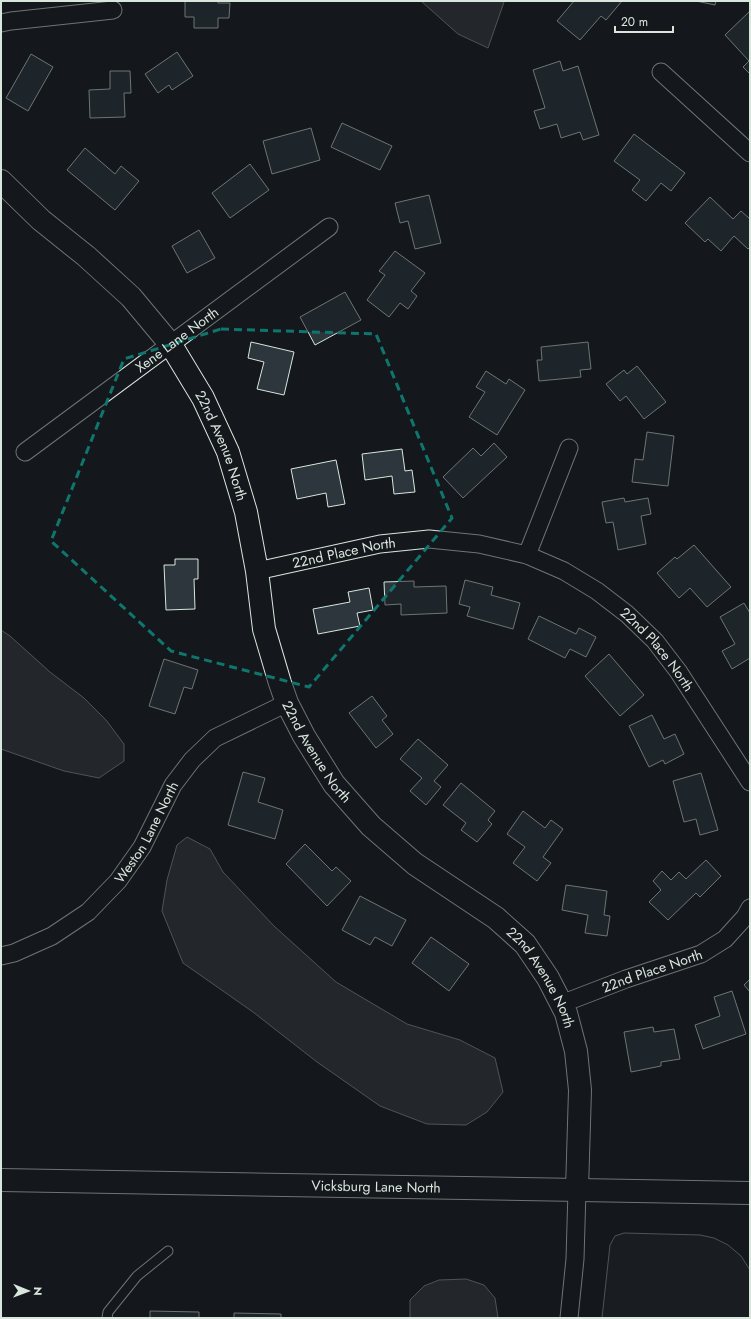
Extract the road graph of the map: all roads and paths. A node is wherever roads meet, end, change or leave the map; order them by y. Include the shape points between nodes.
1 (112, 10) dead end
2 (1, 23) edge
3 (661, 72) dead end
4 (750, 153) edge
5 (1, 180) edge
6 (329, 227) dead end
7 (170, 345) junction
8 (568, 448) dead end
9 (25, 452) dead end
10 (527, 555) junction
11 (256, 571) junction
12 (287, 703) junction
13 (750, 782) edge
14 (750, 908) edge
15 (1, 956) edge
16 (561, 1004) junction
17 (1, 1180) edge
18 (578, 1190) junction
19 (750, 1193) edge
20 (168, 1251) dead end
21 (107, 1318) edge
22 (569, 1318) edge

1 - 2 street
3 - 4 street
5 - 7 street, 22nd Avenue North via 41,220 131,297
6 - 7 street, Xene Lane North
7 - 9 street, Xene Lane North
7 - 11 street, 22nd Avenue North via 203,398 228,452 246,512
8 - 10 street
10 - 11 street, 22nd Place North via 480,544 429,539 380,544
10 - 13 street, 22nd Place North via 564,571 597,591 627,614 655,641 678,671
11 - 12 street, 22nd Avenue North via 264,629
12 - 15 street, Weston Lane North via 215,738 192,760 173,784 142,847 118,881 88,912 52,936
12 - 16 street, 22nd Avenue North via 334,784 371,826 415,864 496,918 525,944 548,978
14 - 16 street, 22nd Place North via 725,939 701,954
16 - 18 street, 22nd Avenue North via 566,1013 576,1051 580,1090
17 - 18 street, Vicksburg Lane North
18 - 19 street, Vicksburg Lane North
18 - 22 street, 22nd Avenue North
20 - 21 lane via 136,1276 108,1312

